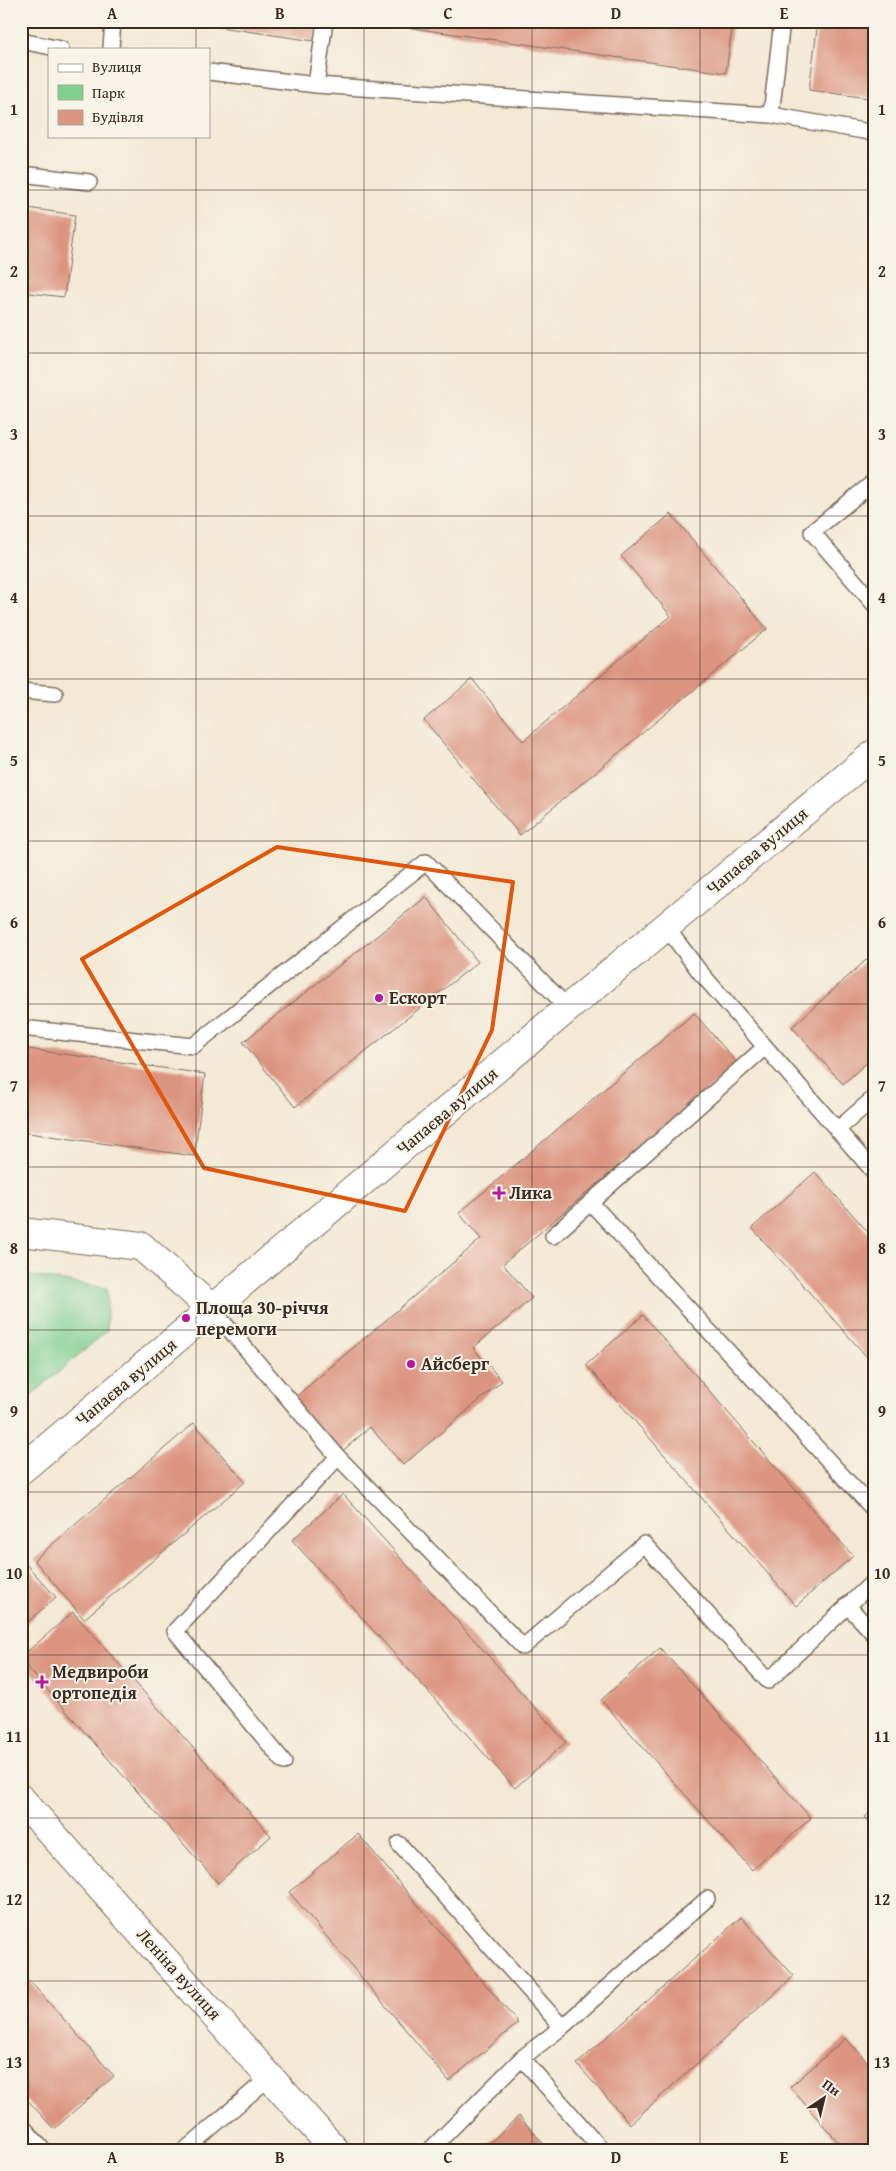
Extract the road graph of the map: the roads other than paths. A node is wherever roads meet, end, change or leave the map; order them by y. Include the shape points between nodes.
1 (113, 21) edge
2 (325, 21) edge
3 (782, 21) edge
4 (21, 40) edge
5 (57, 48) edge
6 (111, 48) edge
7 (210, 72) edge
8 (316, 85) junction
9 (770, 115) junction
10 (875, 133) edge
11 (21, 174) edge
12 (89, 182) dead end
13 (875, 481) edge
14 (875, 605) edge
15 (21, 690) edge
16 (55, 694) dead end
17 (875, 753) edge
18 (666, 927) junction
19 (568, 1008) junction
20 (21, 1028) edge
21 (765, 1047) junction
22 (875, 1097) edge
23 (837, 1130) junction
24 (875, 1174) edge
25 (591, 1203) junction
26 (21, 1232) edge
27 (553, 1236) dead end
28 (212, 1309) junction
29 (338, 1458) junction
30 (21, 1470) edge
31 (875, 1511) edge
32 (875, 1580) edge
33 (848, 1605) junction
34 (875, 1635) edge
35 (284, 1762) dead end
36 (21, 1799) edge
37 (399, 1844) dead end
38 (707, 1899) dead end
39 (562, 2027) junction
40 (522, 2058) junction
41 (271, 2076) junction
42 (21, 2125) edge
43 (43, 2150) edge
44 (185, 2150) edge
45 (335, 2150) edge
46 (430, 2150) edge
47 (602, 2150) edge

1 - 6 lane
2 - 8 lane
3 - 9 lane
4 - 5 lane
7 - 8 lane
8 - 9 lane
9 - 10 lane
11 - 12 lane
13 - 14 lane via 812,532
15 - 16 lane
17 - 18 street, Чапаєва вулиця
18 - 19 street, Чапаєва вулиця
18 - 21 lane
19 - 20 lane via 426,862 193,1046
19 - 28 street, Чапаєва вулиця
21 - 23 lane
21 - 25 lane
22 - 23 lane
23 - 24 lane
25 - 27 lane
25 - 31 lane
26 - 28 street via 141,1246
28 - 29 lane
28 - 30 street, Чапаєва вулиця
29 - 33 lane via 523,1648 644,1544 768,1681
29 - 35 lane via 175,1631
32 - 33 lane
33 - 34 lane
36 - 41 street, Леніна вулиця
37 - 39 lane
38 - 39 lane
39 - 40 lane
40 - 46 lane
40 - 47 lane
41 - 44 lane
41 - 45 street, Леніна вулиця
42 - 43 lane

